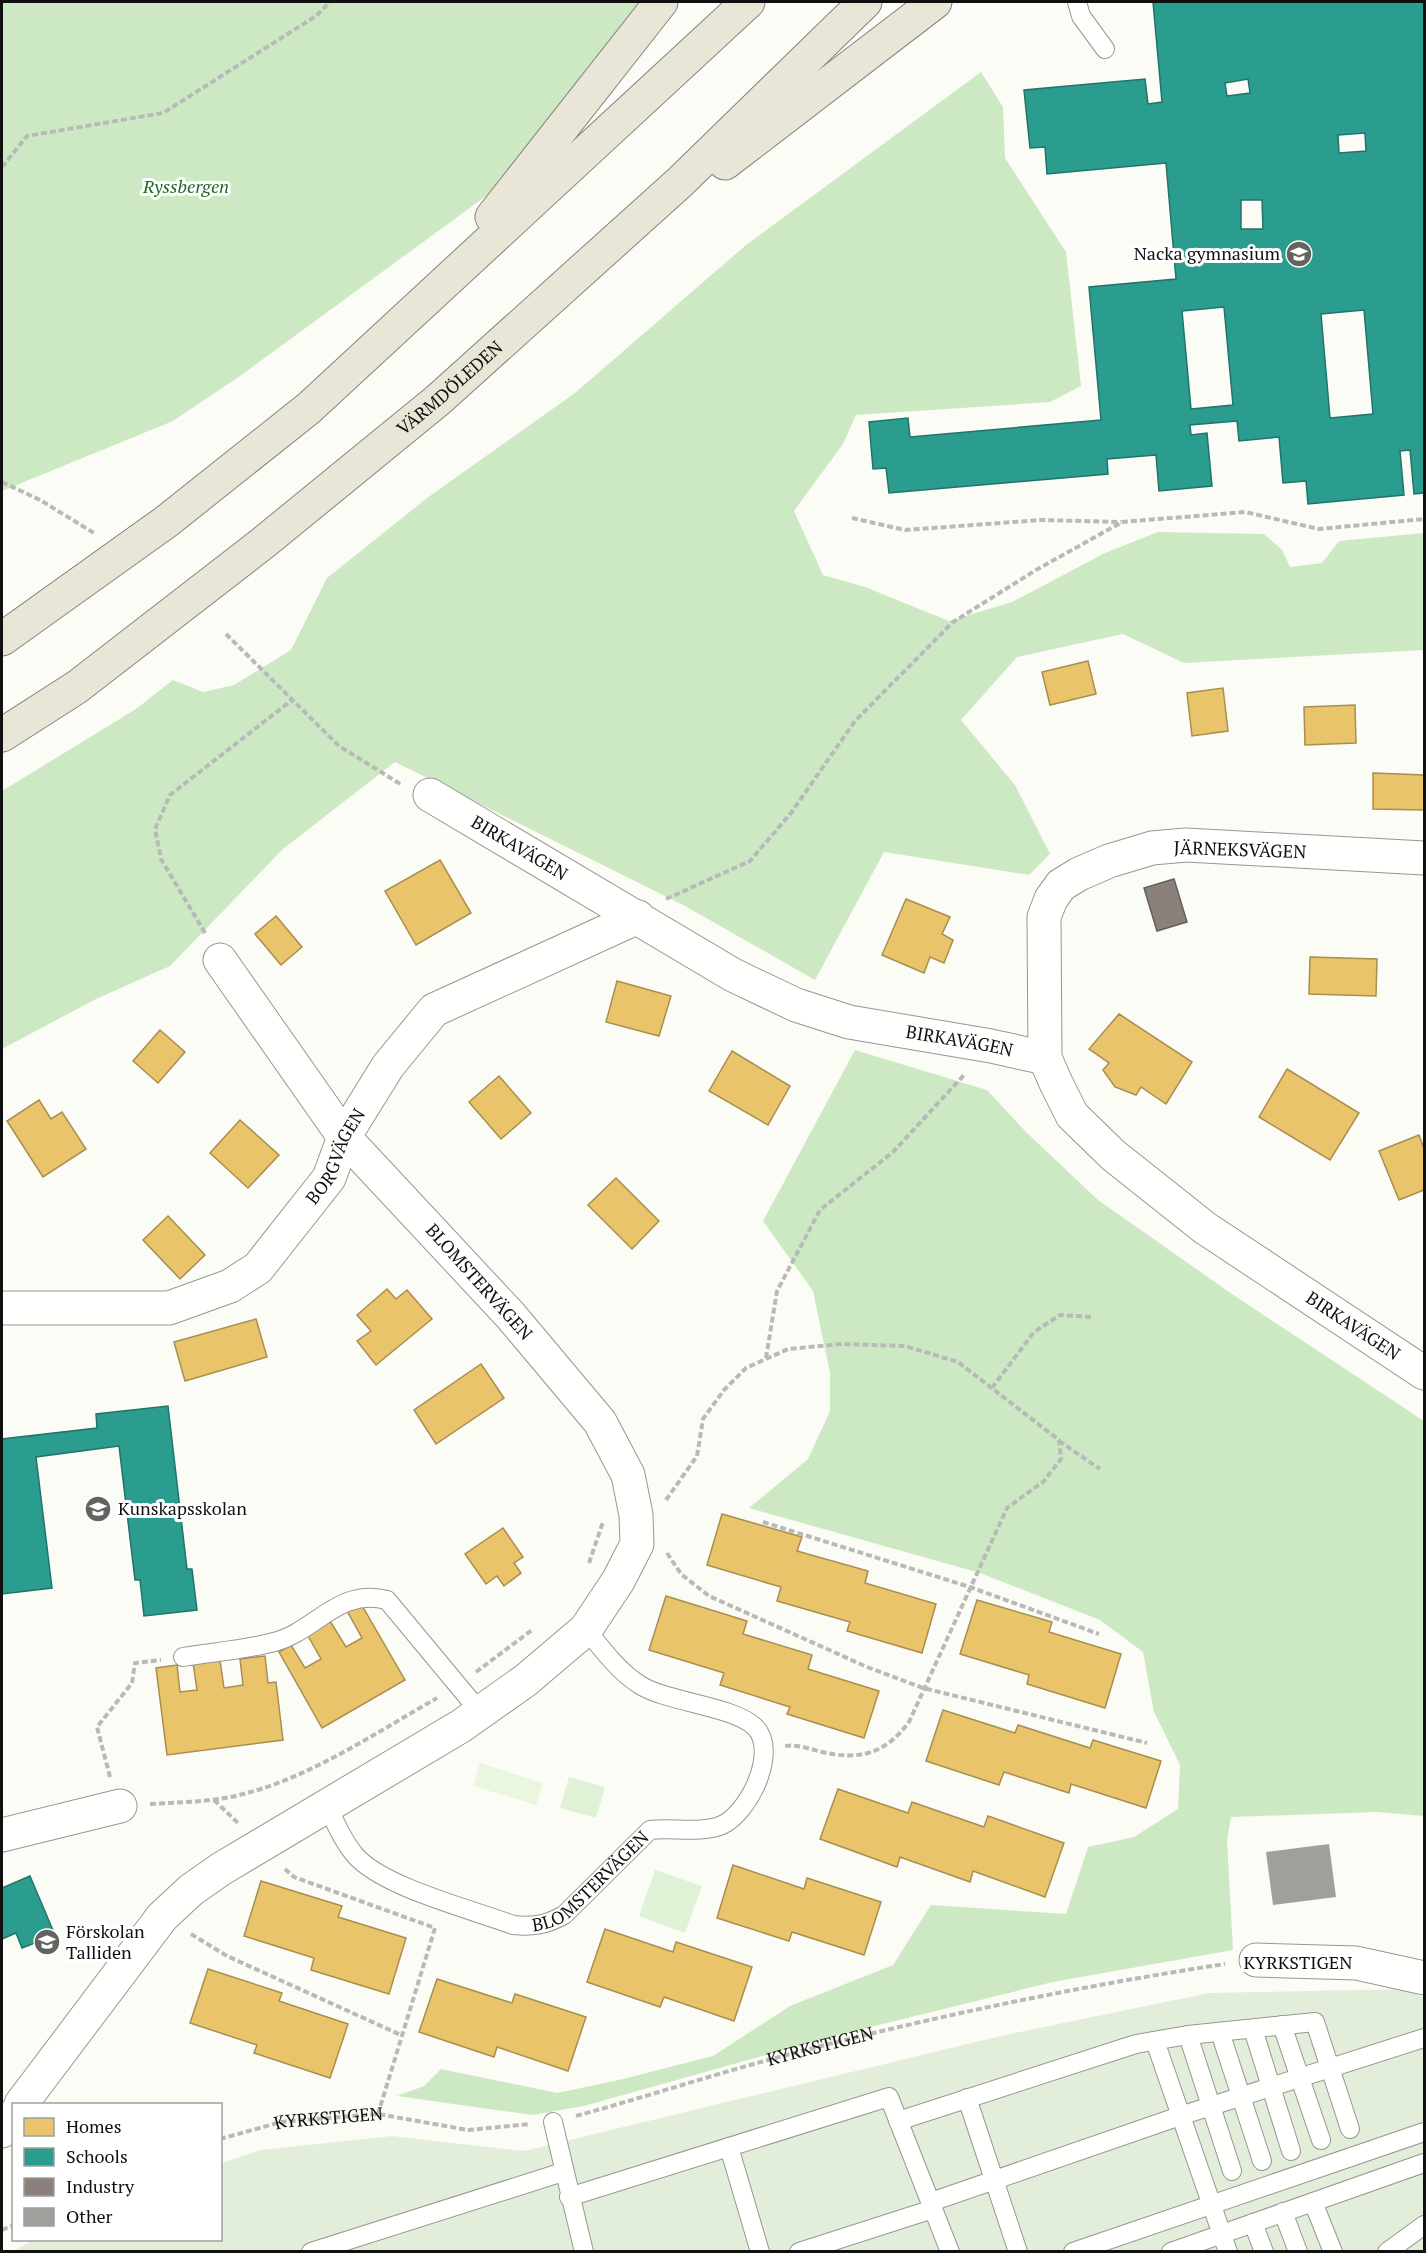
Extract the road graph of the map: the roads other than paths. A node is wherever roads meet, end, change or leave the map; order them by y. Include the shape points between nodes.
1 (661, 2) edge
2 (748, 2) edge
3 (865, 2) edge
4 (935, 2) edge
5 (1077, 2) edge
6 (1105, 49) dead end
7 (557, 292) junction
8 (428, 297) junction
9 (2, 639) edge
10 (2, 735) edge
11 (430, 795) road end
12 (1425, 858) edge
13 (638, 917) junction
14 (220, 960) road end
15 (1045, 1058) junction
16 (344, 1137) junction
17 (2, 1308) edge
18 (1425, 1373) edge
19 (586, 1629) junction
20 (183, 1657) dead end
21 (480, 1713) junction
22 (120, 1806) road end
23 (328, 1806) junction
24 (2, 1834) edge
25 (1256, 1960) road end
26 (1425, 1978) edge
27 (1282, 2025) junction
28 (1253, 2029) junction
29 (1220, 2032) junction
30 (1188, 2035) junction
31 (1425, 2038) edge
32 (1155, 2041) junction
33 (1330, 2069) junction
34 (1300, 2078) junction
35 (1270, 2088) junction
36 (968, 2098) junction
37 (1242, 2098) junction
38 (22, 2103) edge
39 (1212, 2107) junction
40 (1180, 2116) junction
41 (12, 2118) edge
42 (898, 2121) junction
43 (554, 2122) road end
44 (1350, 2129) dead end
45 (2, 2131) edge
46 (1425, 2132) edge
47 (1321, 2140) dead end
48 (729, 2147) junction
49 (1291, 2151) dead end
50 (1262, 2161) dead end
51 (1425, 2163) edge
52 (1232, 2171) dead end
53 (563, 2172) junction
54 (993, 2179) junction
55 (569, 2197) junction
56 (1312, 2202) junction
57 (932, 2206) junction
58 (1210, 2206) junction
59 (1283, 2212) junction
60 (1253, 2223) junction
61 (1425, 2225) edge
62 (1221, 2234) junction
63 (311, 2252) edge
64 (584, 2252) edge
65 (760, 2252) edge
66 (799, 2252) edge
67 (950, 2252) edge
68 (1018, 2252) edge
69 (1073, 2252) edge
70 (1171, 2252) edge
71 (1228, 2252) edge
72 (1264, 2252) edge
73 (1299, 2252) edge
74 (1334, 2252) edge
75 (1387, 2252) edge

1 - 8 highway
2 - 8 highway
3 - 7 highway, VÄRMDÖLEDEN via 679,183
4 - 7 highway
5 - 6 lane via 1081,16
7 - 10 highway, VÄRMDÖLEDEN via 438,400 263,543 77,687
8 - 9 highway via 292,422 167,521
11 - 13 street, BIRKAVÄGEN
12 - 15 street, JÄRNEKSVÄGEN via 1186,845 1152,848 1079,874 1061,885 1044,917
13 - 15 street, BIRKAVÄGEN via 733,975 796,1005 849,1022
13 - 16 street, BORGVÄGEN via 434,1010 388,1066
14 - 16 street, BLOMSTERVÄGEN
15 - 18 street, BIRKAVÄGEN via 1072,1115 1113,1155 1205,1228
16 - 17 street, BORGVÄGEN via 329,1178 258,1268 230,1286 169,1308
16 - 19 street, BLOMSTERVÄGEN via 511,1316 600,1422 628,1475 637,1544
19 - 21 street, BLOMSTERVÄGEN
19 - 23 lane, BLOMSTERVÄGEN via 641,1686 756,1728 763,1750 763,1768 735,1817 706,1828 650,1830 564,1915 531,1927 383,1878 355,1856
20 - 21 lane via 276,1642 353,1599 373,1596 387,1600
21 - 23 street, BLOMSTERVÄGEN
22 - 24 street
23 - 38 street, BLOMSTERVÄGEN via 190,1890 162,1917
25 - 26 street, KYRKSTIGEN via 1356,1963
27 - 28 lane
27 - 33 lane via 1315,2022
27 - 34 lane
28 - 29 lane
28 - 35 lane
29 - 30 lane
29 - 37 lane
30 - 32 lane
30 - 39 lane
31 - 33 lane
32 - 36 lane
32 - 40 lane
33 - 34 lane
33 - 44 lane
34 - 35 lane
34 - 47 lane
35 - 37 lane
35 - 49 lane
36 - 42 lane
36 - 54 lane
37 - 39 lane
37 - 50 lane
39 - 40 lane
39 - 52 lane
40 - 54 lane
40 - 58 lane
41 - 45 street
42 - 48 lane via 889,2097
42 - 57 lane
43 - 53 lane
46 - 58 lane
48 - 55 lane
48 - 65 lane
51 - 56 lane
53 - 55 lane
53 - 63 lane
54 - 57 lane
54 - 68 lane
55 - 64 lane
56 - 59 lane
56 - 74 lane
57 - 66 lane
57 - 67 lane
58 - 62 lane
58 - 69 lane
59 - 60 lane
59 - 73 lane
60 - 62 lane
60 - 72 lane
61 - 75 lane
62 - 70 lane
62 - 71 lane

